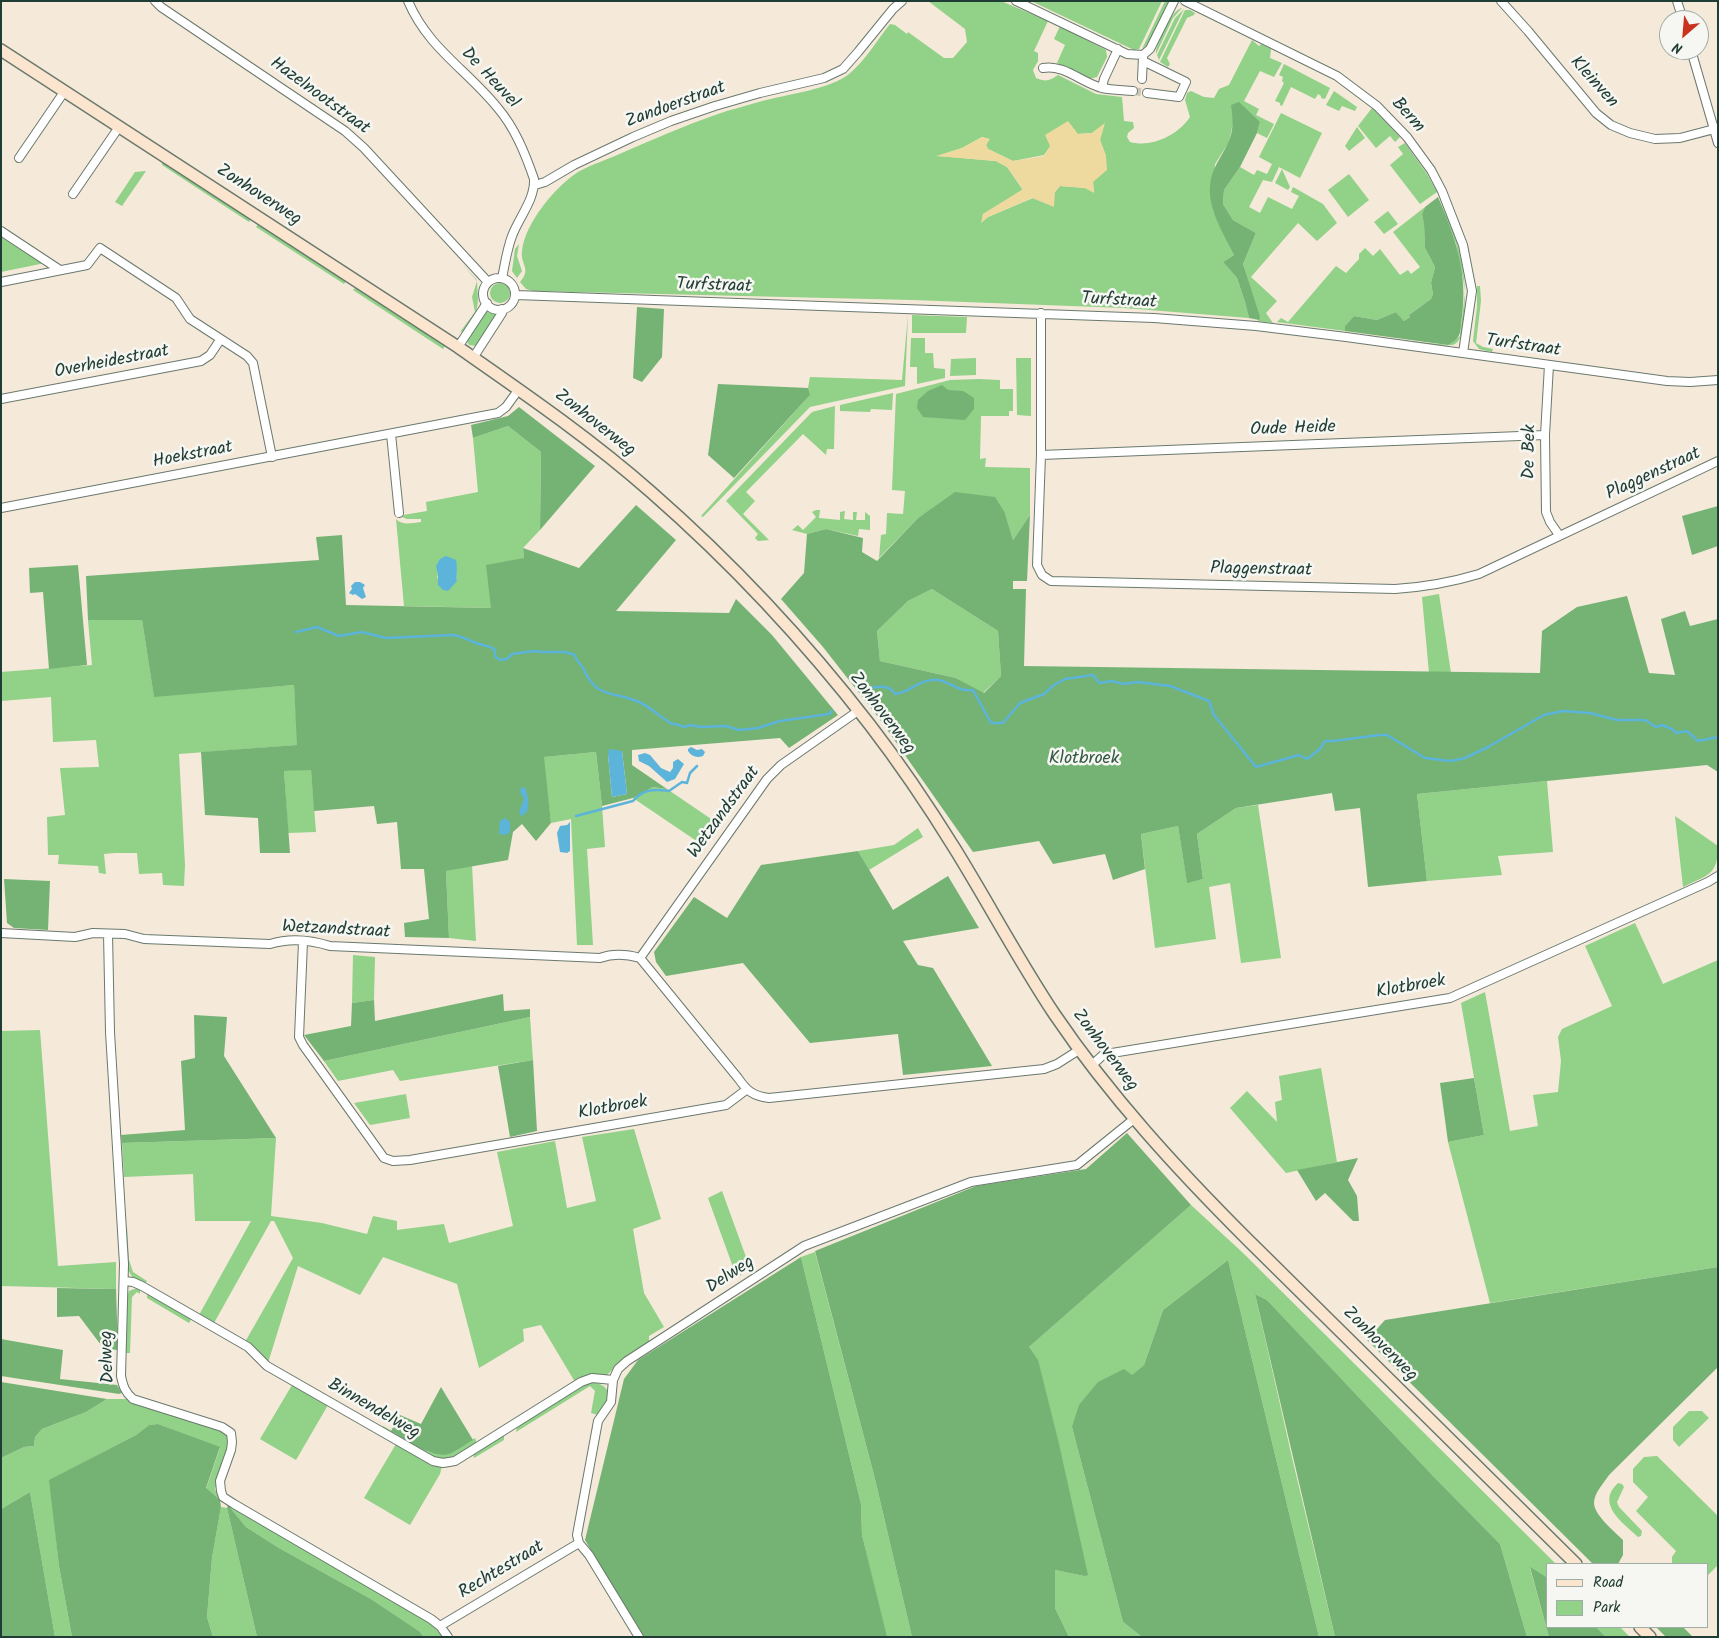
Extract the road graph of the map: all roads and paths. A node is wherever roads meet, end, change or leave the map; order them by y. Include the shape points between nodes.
1 (155, 1) edge
2 (408, 1) edge
3 (902, 1) edge
4 (1016, 1) edge
5 (1174, 1) edge
6 (1185, 1) edge
7 (1501, 1) edge
8 (1118, 49) junction
9 (1, 50) edge
10 (1143, 58) junction
11 (1694, 60) edge
12 (1043, 68) dead end
13 (1142, 79) dead end
14 (1102, 88) junction
15 (1133, 91) tunnel mouth
16 (64, 92) junction
17 (1147, 93) tunnel mouth
18 (119, 127) junction
19 (1716, 128) edge
20 (1718, 143) edge
21 (19, 158) dead end
22 (535, 185) junction
23 (73, 194) dead end
24 (1, 231) edge
25 (60, 270) junction
26 (502, 278) junction
27 (1, 282) edge
28 (488, 282) junction
29 (516, 295) junction
30 (486, 303) junction
31 (502, 309) junction
32 (1041, 313) junction
33 (220, 340) junction
34 (458, 347) junction
35 (1463, 353) junction
36 (473, 358) junction
37 (1549, 365) junction
38 (1718, 380) edge
39 (519, 389) junction
40 (1, 399) edge
41 (391, 434) junction
42 (1546, 434) junction
43 (1041, 455) junction
44 (272, 456) junction
45 (1718, 462) edge
46 (1, 508) edge
47 (399, 513) dead end
48 (1559, 535) junction
49 (858, 710) junction
50 (1718, 876) edge
51 (1, 933) edge
52 (108, 934) junction
53 (303, 942) junction
54 (640, 958) junction
55 (1079, 1050) junction
56 (1092, 1066) junction
57 (746, 1090) junction
58 (1134, 1119) junction
59 (124, 1281) junction
60 (613, 1380) junction
61 (579, 1543) junction
62 (1575, 1563) edge
63 (440, 1626) junction
64 (1641, 1628) edge
65 (448, 1637) edge
66 (639, 1637) edge
67 (1650, 1637) edge

1 - 28 street, Hazelnootstraat via 345,131
2 - 22 street, De Heuvel via 427,36 481,89 509,122
3 - 22 street, Zandoerstraat via 843,69 824,78 760,93 671,121
4 - 8 street
5 - 10 street
6 - 35 street, Berm via 1337,76 1377,106 1407,137 1431,170 1464,245 1472,291
7 - 19 street, Kleinven via 1596,113 1612,125 1630,134 1654,139 1680,138
8 - 10 street
8 - 14 street
9 - 16 street, Zonhoverweg
10 - 13 street
10 - 17 street via 1186,82 1179,97
11 - 19 street
12 - 14 street via 1057,69
14 - 15 street
16 - 18 street, Zonhoverweg
16 - 21 street
18 - 23 street
18 - 34 street, Zonhoverweg
19 - 20 street
22 - 26 street via 512,237
24 - 25 street
25 - 27 street
25 - 33 street via 87,265 100,248 176,298 190,319
26 - 28 street
26 - 29 street via 514,286
28 - 30 street via 484,290
29 - 31 street via 512,303
29 - 32 street, Turfstraat
30 - 31 street
30 - 34 street
31 - 36 street
32 - 35 street, Turfstraat via 1256,326
32 - 43 street, Plaggenstraat
33 - 40 street, Overheidestraat via 210,355 201,361
33 - 44 street via 253,363
34 - 36 street, Zonhoverweg
35 - 37 street, Turfstraat
36 - 39 street, Zonhoverweg
37 - 38 street, Turfstraat via 1667,381
37 - 42 street, De Bek
39 - 41 street, Hoekstraat via 498,413
39 - 49 street, Zonhoverweg via 606,454 700,537 766,603
41 - 44 street, Hoekstraat
41 - 47 street
42 - 43 street, Oude Heide
42 - 48 street, De Bek via 1546,512
43 - 48 street, Plaggenstraat via 1037,565 1051,582 1427,587 1479,574
44 - 46 street, Hoekstraat
45 - 48 street, Plaggenstraat
49 - 54 street, Wetzandstraat via 767,778
49 - 55 street, Zonhoverweg via 955,848 1010,944
50 - 56 street, Klotbroek via 1450,998 1112,1053 1103,1055
51 - 52 street, Wetzandstraat via 75,937
52 - 53 street, Wetzandstraat via 144,939 270,944 283,940
52 - 59 street, Delweg via 110,1032
53 - 54 street, Wetzandstraat via 330,946 600,958 626,954
53 - 57 street, Klotbroek via 300,1037 384,1158 410,1160 726,1105
54 - 57 street
55 - 56 street, Zonhoverweg
55 - 57 street via 1044,1069 769,1098
56 - 58 street, Zonhoverweg
58 - 60 street, Delweg via 1077,1165 971,1182 804,1246 627,1361
58 - 62 street, Zonhoverweg via 1247,1239
59 - 60 street, Binnendelweg via 142,1286 219,1330 248,1347 267,1366 433,1461 455,1461 581,1382 592,1378
59 - 63 street, Delweg via 121,1376 128,1394 222,1426 231,1433 232,1442 220,1481 223,1497
60 - 61 street, Delweg via 611,1402 598,1421 577,1534
61 - 63 street, Rechtestraat
61 - 66 street
63 - 65 street, Delweg
64 - 67 street

